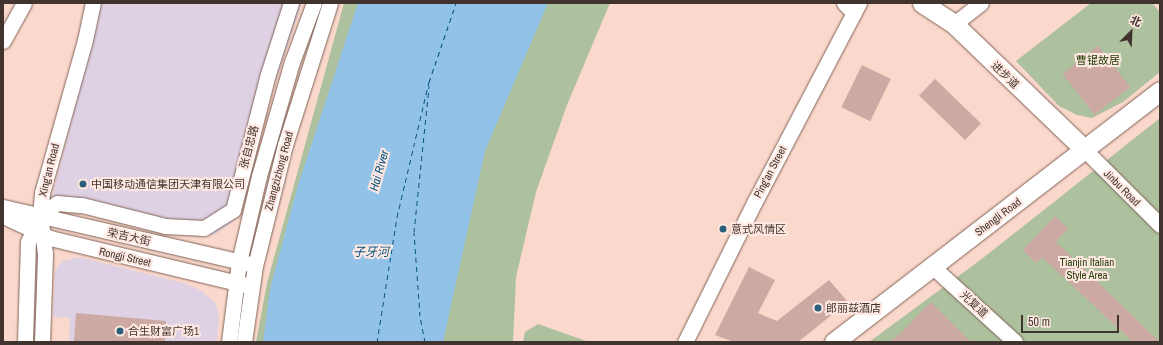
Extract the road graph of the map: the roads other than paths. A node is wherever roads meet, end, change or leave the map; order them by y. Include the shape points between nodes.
1 (24, 3) edge
2 (93, 3) edge
3 (291, 3) edge
4 (314, 3) edge
5 (330, 3) edge
6 (922, 3) edge
7 (981, 3) edge
8 (852, 6) edge
9 (954, 24) junction
10 (3, 41) edge
11 (1160, 91) edge
12 (1085, 150) junction
13 (3, 207) edge
14 (3, 216) edge
15 (40, 216) junction
16 (1160, 225) edge
17 (37, 232) junction
18 (239, 262) junction
19 (255, 266) junction
20 (933, 267) junction
21 (235, 282) junction
22 (251, 286) junction
23 (690, 340) edge
24 (25, 342) edge
25 (42, 342) edge
26 (229, 342) edge
27 (244, 342) edge
28 (834, 342) edge
29 (1014, 342) edge

1 - 10 street
2 - 15 street, Xing'an Road via 80,61 44,180
3 - 15 street, 张自忠路 via 268,74 233,210 204,228 165,226 76,205 57,203
4 - 18 street, Zhangzizhong Road via 292,62 261,169
5 - 19 street, Zhangzizhong Road via 285,145
6 - 9 main road, 进步道
7 - 9 street
8 - 23 street, Ping'an Street via 755,201
9 - 12 main road, 进步道
11 - 12 main road, Shengli Road
12 - 16 street, Jinbu Road
12 - 20 main road, Shengli Road
13 - 15 street, 荣吉大街
14 - 17 street, Rongji Street
15 - 17 street
15 - 18 street, 荣吉大街
17 - 21 street, Rongji Street via 101,252
17 - 24 street via 27,252
17 - 25 street via 45,254
18 - 19 street, 荣吉大街
18 - 21 street, Zhangzizhong Road
19 - 22 street, Zhangzizhong Road
20 - 28 main road, Shengli Road
20 - 29 street, 光复道
21 - 22 street, Rongji Street
21 - 26 street, Zhangzizhong Road
22 - 27 street, Zhangzizhong Road

